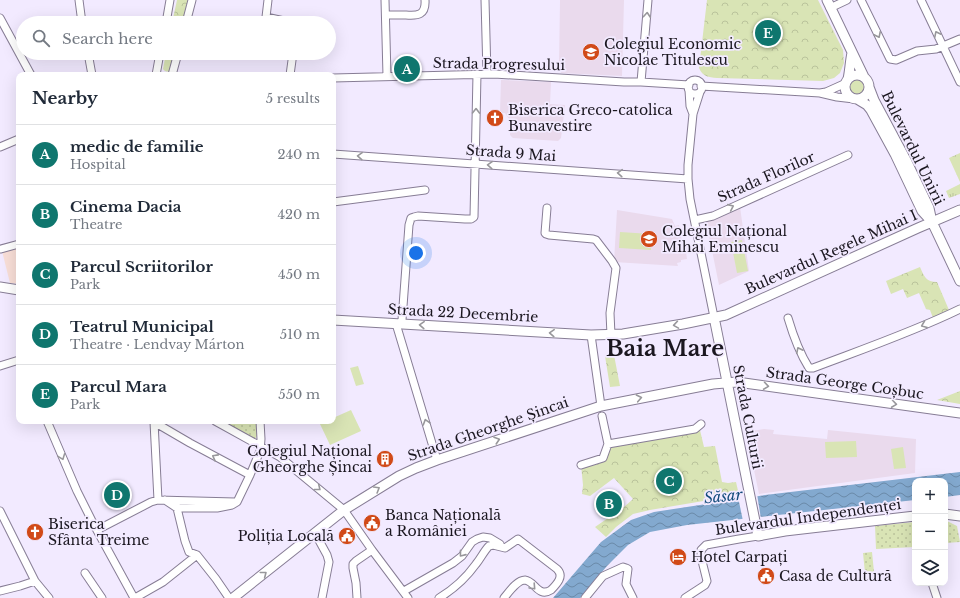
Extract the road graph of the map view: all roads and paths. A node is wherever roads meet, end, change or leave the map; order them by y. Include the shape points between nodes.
1 (79, 0) edge
2 (170, 0) edge
3 (192, 0) edge
4 (268, 0) edge
5 (385, 0) edge
6 (425, 0) edge
7 (485, 0) edge
8 (648, 0) edge
9 (847, 0) edge
10 (861, 0) edge
11 (921, 0) edge
12 (828, 4) edge
13 (386, 15) junction
14 (81, 16) edge
15 (167, 16) edge
16 (188, 16) edge
17 (266, 16) edge
18 (0, 18) edge
19 (960, 38) edge
20 (16, 47) edge
21 (943, 47) junction
22 (852, 53) junction
23 (23, 60) edge
24 (89, 60) edge
25 (159, 60) edge
26 (176, 60) edge
27 (292, 60) edge
28 (29, 72) edge
29 (91, 72) edge
30 (157, 72) edge
31 (173, 72) edge
32 (290, 72) edge
33 (477, 74) junction
34 (487, 74) junction
35 (387, 76) junction
36 (864, 77) junction
37 (336, 78) edge
38 (847, 81) junction
39 (642, 82) junction
40 (960, 82) edge
41 (689, 87) junction
42 (869, 87) junction
43 (700, 89) junction
44 (820, 93) junction
45 (856, 99) junction
46 (693, 114) junction
47 (16, 139) edge
48 (0, 147) edge
49 (336, 154) edge
50 (848, 154) dead end
51 (476, 164) junction
52 (688, 179) junction
53 (425, 190) dead end
54 (336, 202) edge
55 (547, 208) dead end
56 (960, 210) edge
57 (695, 220) junction
58 (932, 222) junction
59 (16, 245) edge
60 (1, 249) dead end
61 (0, 279) edge
62 (960, 281) edge
63 (4, 288) edge
64 (16, 290) edge
65 (960, 309) edge
66 (714, 317) junction
67 (788, 318) dead end
68 (336, 320) edge
69 (400, 324) junction
70 (591, 335) junction
71 (611, 335) junction
72 (16, 360) edge
73 (0, 366) edge
74 (727, 382) junction
75 (601, 406) junction
76 (960, 413) edge
77 (602, 416) dead end
78 (48, 424) edge
79 (154, 424) edge
80 (157, 424) edge
81 (220, 424) edge
82 (260, 424) edge
83 (701, 424) dead end
84 (608, 444) junction
85 (261, 447) junction
86 (437, 460) junction
87 (581, 465) dead end
88 (250, 475) junction
89 (162, 500) junction
90 (178, 504) junction
91 (344, 510) junction
92 (0, 511) edge
93 (948, 514) edge
94 (912, 516) edge
95 (960, 516) edge
96 (97, 530) junction
97 (315, 534) junction
98 (758, 536) junction
99 (505, 548) junction
100 (372, 550) junction
101 (197, 555) junction
102 (85, 573) dead end
103 (35, 581) junction
104 (933, 586) edge
105 (0, 591) edge
106 (404, 591) junction
107 (49, 598) edge
108 (102, 598) edge
109 (135, 598) edge
110 (230, 598) edge
111 (233, 598) edge
112 (322, 598) edge
113 (357, 598) edge
114 (408, 598) edge
115 (439, 598) edge
116 (504, 598) edge
117 (585, 598) edge
118 (633, 598) edge
119 (685, 598) edge
120 (937, 598) edge

1 - 14 street
2 - 15 street
3 - 16 street
4 - 17 street
5 - 13 street
6 - 13 street via 425,8 419,15
7 - 34 street
39 -> 8 street
9 - 12 street
10 -> 21 street via 890,59 896,60 917,52
21 -> 11 street
12 - 22 main road, Bulevardul Unirii
13 - 35 street
18 - 20 street
19 - 21 street
21 - 40 street
22 - 36 main road, Bulevardul Unirii
22 - 38 main road
23 - 28 street
24 - 29 street
25 - 30 street
26 - 31 street
27 - 32 street
33 - 34 street, Strada Progresului
33 - 35 street, Strada Progresului
51 -> 33 street
34 - 39 street, Strada Progresului
35 - 37 street, Strada Progresului
36 - 38 main road via 854,75
36 - 42 main road, Bulevardul Unirii
38 - 44 street, Strada Progresului
38 - 45 main road, Bulevardul Unirii via 846,93
39 - 41 street, Strada Progresului
41 - 43 street, Strada Progresului via 694,93 698,93
41 - 43 street, Strada Progresului via 691,81 696,80
41 - 46 street, Strada Culturii
42 - 45 main road, Bulevardul Unirii via 864,97
42 - 58 main road, Bulevardul Unirii via 926,201
43 - 44 street, Strada Progresului
43 - 46 street, Strada Culturii
44 - 45 street, Strada Progresului
45 - 58 main road, Bulevardul Unirii via 871,110 922,211
46 - 52 street, Strada Culturii
47 - 48 street
51 -> 49 street, Strada 9 Mai
57 -> 50 street, Strada Florilor via 713,216
52 -> 51 street, Strada 9 Mai
51 - 69 street via 474,217 411,218
52 - 57 street, Strada Culturii
53 - 54 street
55 - 71 street via 546,234 596,240 616,267 610,313
56 - 58 main road, Bulevardul Regele Mihai I
57 - 66 street, Strada Culturii
58 - 62 main road, Bulevardul Unirii
58 - 66 main road, Bulevardul Regele Mihai I via 726,315
59 - 60 street
61 - 63 main road
63 - 64 main road
65 -> 67 street via 813,368 806,364
66 -> 71 main road, Bulevardul Regele Mihai I
66 - 74 main road, Strada Culturii
68 - 69 main road, Strada 22 Decembrie
70 -> 69 main road, Strada 22 Decembrie
86 -> 69 street via 398,331 397,327
70 - 71 main road, Strada 22 Decembrie
70 - 75 street
72 - 73 street
75 -> 74 main road, Strada George Coșbuc
74 -> 76 main road, Strada George Coșbuc
74 - 98 main road, Strada Culturii
86 -> 75 main road, Strada Gheorghe Șincai
77 - 84 street
78 -> 96 street
79 - 89 street
88 -> 80 street
81 - 85 street
82 - 85 street
83 - 84 street via 695,429
84 - 87 street via 603,458
85 - 88 street
85 -> 91 street via 280,457
91 -> 86 main road, Strada Gheorghe Șincai via 399,476
88 - 90 street via 237,502 232,505 224,504 211,508
89 - 90 street
89 - 96 street via 151,502
90 - 101 street via 186,547 189,552
91 - 97 main road, Strada Gheorghe Șincai
91 - 100 street
92 - 103 street
93 - 95 main road
94 - 98 main road, Bulevardul Independenței
96 - 109 street
111 -> 97 main road, Strada Gheorghe Șincai
97 - 112 street via 329,562
98 - 119 street, Bulevardul Independenței via 706,545 701,550 707,582
99 -> 106 street via 490,538 477,539 453,563
99 - 115 street via 489,546 464,579
116 -> 99 street via 517,583 524,580 543,596 547,595 560,579 557,569 518,539
100 - 106 street
100 - 113 street via 353,564
101 - 109 street via 163,582
101 - 110 street
102 - 108 street
103 - 105 street
103 - 107 street
104 - 120 street
106 - 114 street
117 - 118 street via 603,576 623,567 628,570 626,584

